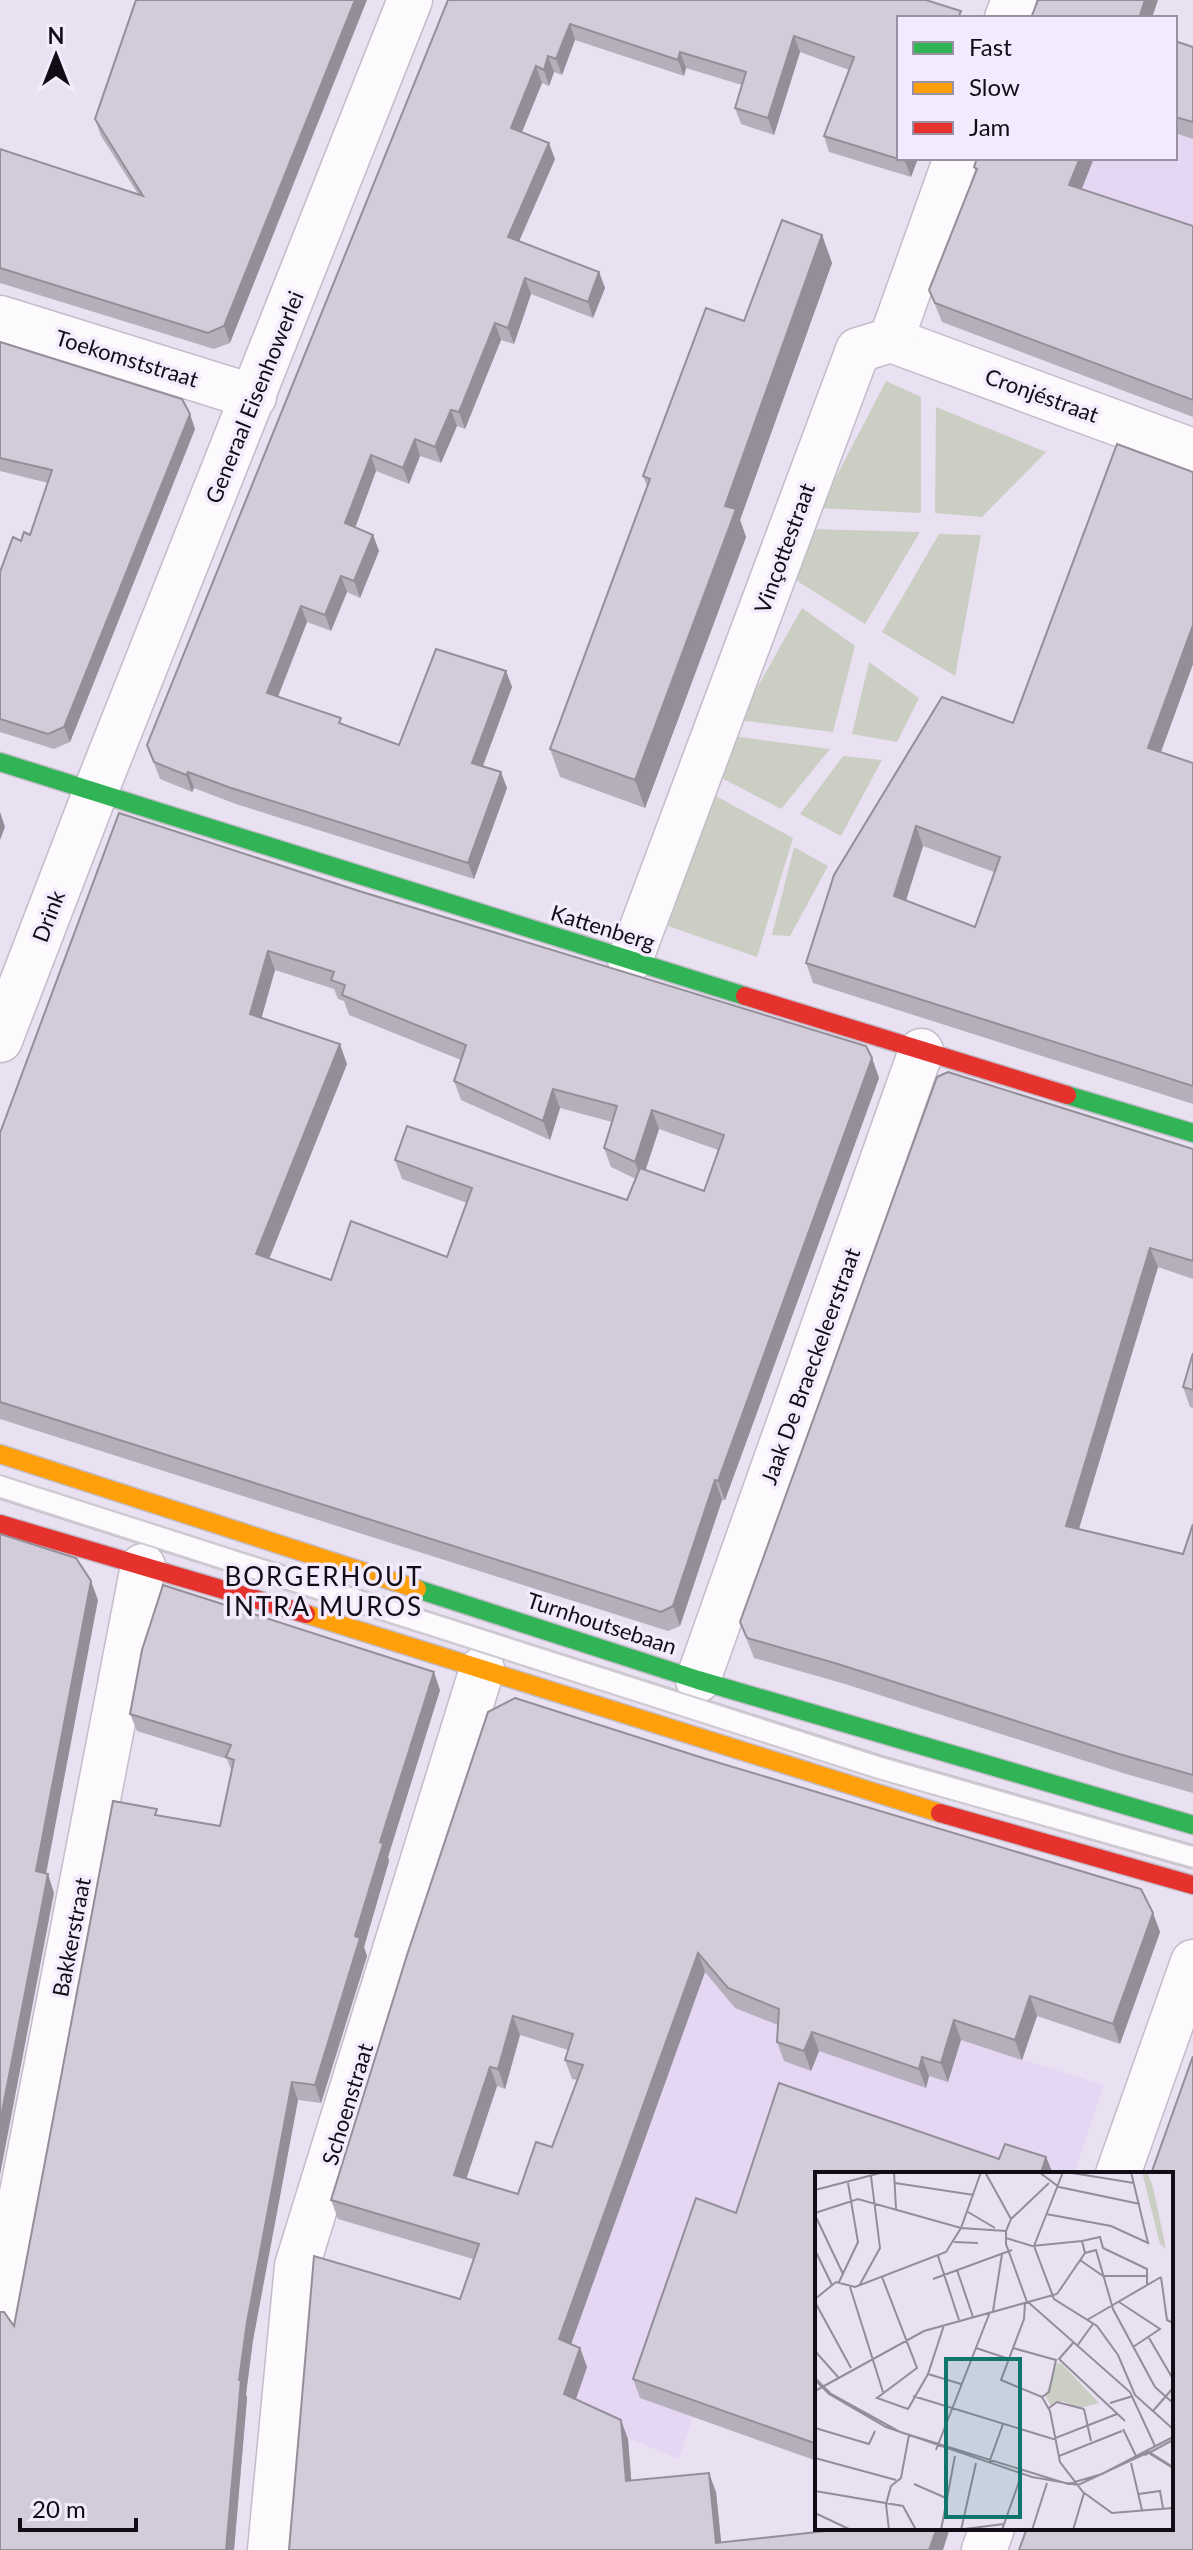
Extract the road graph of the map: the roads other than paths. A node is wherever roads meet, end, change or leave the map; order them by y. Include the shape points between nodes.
1 (410, 0) edge
2 (955, 160) edge
3 (0, 318) edge
4 (891, 340) junction
5 (254, 397) junction
6 (1193, 451) edge
7 (0, 762) edge
8 (95, 793) junction
9 (630, 960) junction
10 (0, 1040) edge
11 (921, 1051) junction
12 (1193, 1133) edge
13 (0, 1454) edge
14 (0, 1487) edge
15 (0, 1524) edge
16 (143, 1566) junction
17 (482, 1669) junction
18 (698, 1680) junction
19 (1193, 1825) edge
20 (1193, 1857) edge
21 (1193, 1885) edge
22 (1193, 1962) edge
23 (1119, 2172) edge
24 (6, 2238) edge
25 (0, 2307) edge
26 (991, 2530) edge
27 (270, 2550) edge
28 (984, 2550) edge

1 - 5 street, Generaal Eisenhowerlei
2 - 4 street
3 - 5 street, Toekomststraat
4 - 6 street, Cronjéstraat
4 - 9 street, Vinçottestraat via 858,350
5 - 8 street, Generaal Eisenhowerlei
7 - 8 main road, Kattenberg
8 - 9 main road, Kattenberg
8 - 10 street, Drink
9 - 11 main road, Kattenberg
11 - 12 main road, Kattenberg
11 - 18 street, Jaak De Braeckeleerstraat
13 - 18 main road, Turnhoutsebaan
14 - 20 lane via 866,1763
15 - 16 main road
16 - 17 main road
16 - 24 street, Bakkerstraat
17 - 21 main road
17 - 27 street, Schoenstraat via 297,2266
18 - 19 main road, Turnhoutsebaan
22 - 23 street
24 - 25 street, Bakkerstraat
26 - 28 street

